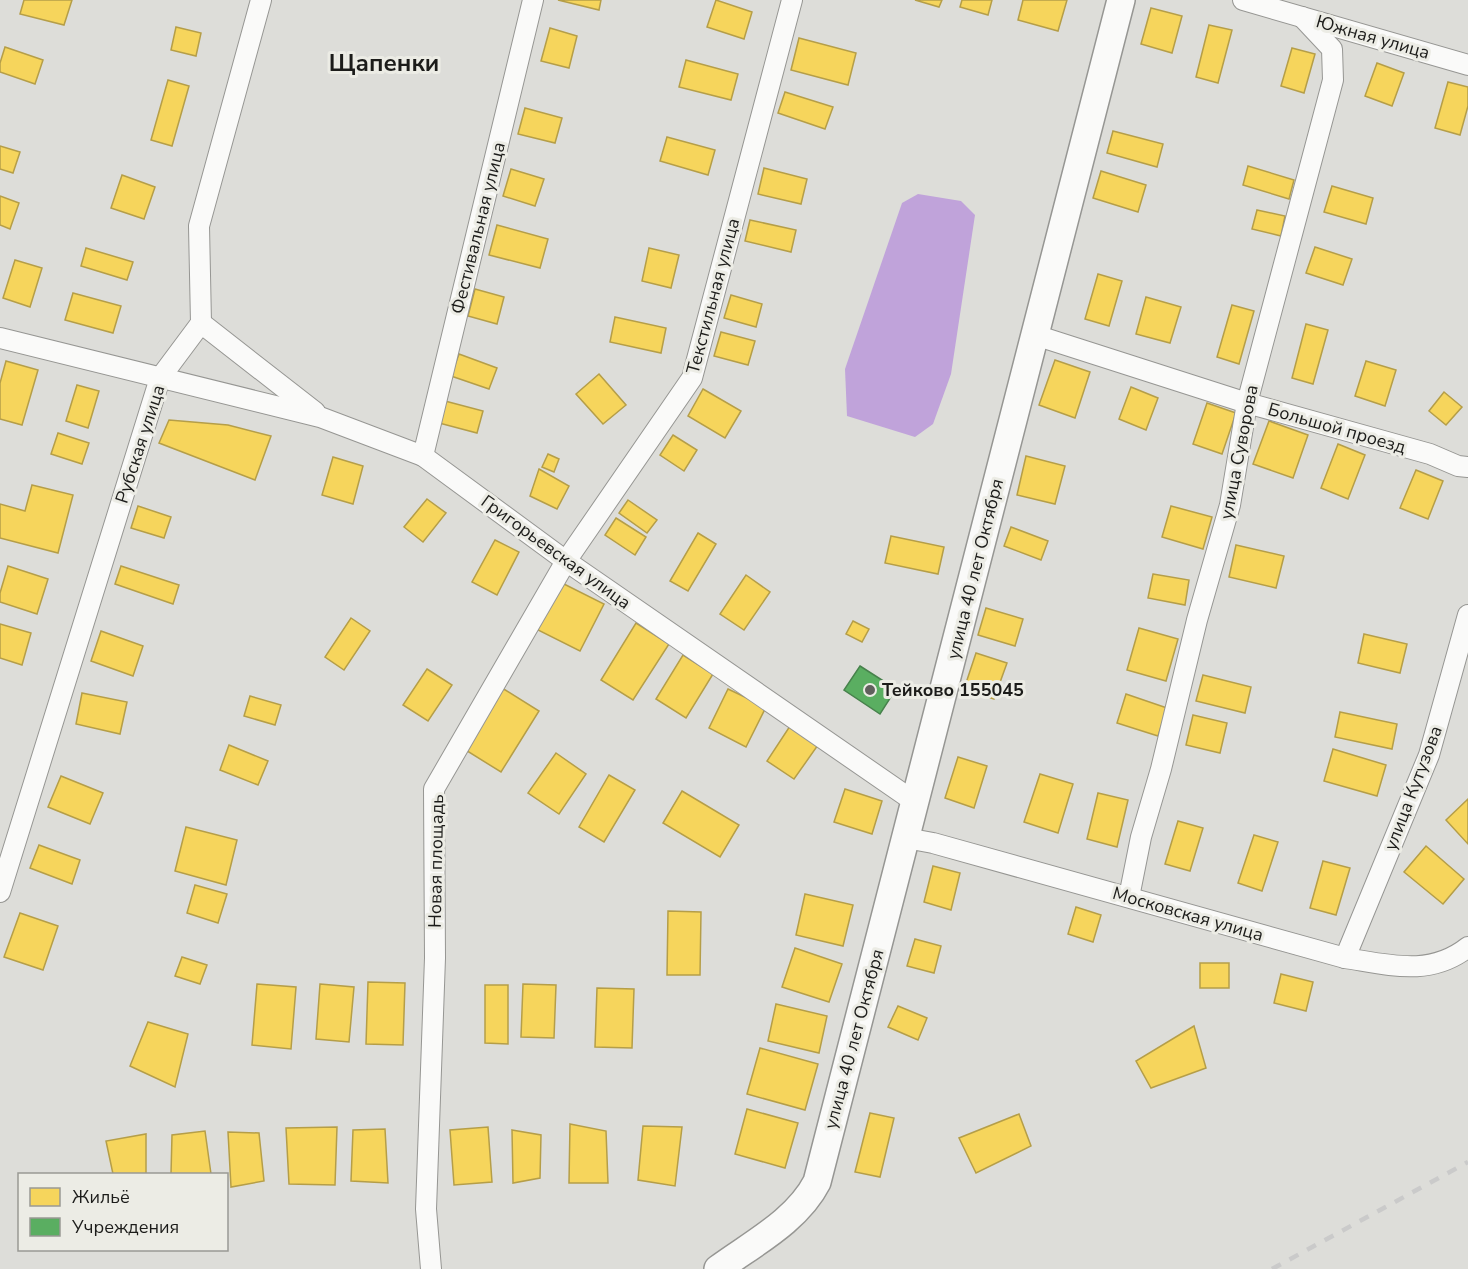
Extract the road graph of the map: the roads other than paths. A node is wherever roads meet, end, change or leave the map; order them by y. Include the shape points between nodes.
1 (261, 0) edge
2 (533, 0) edge
3 (792, 0) edge
4 (1120, 0) edge
5 (1243, 0) edge
6 (1302, 17) junction
7 (1468, 65) edge
8 (201, 323) junction
9 (1035, 334) junction
10 (0, 338) edge
11 (160, 378) junction
12 (1247, 403) junction
13 (320, 417) junction
14 (423, 456) junction
15 (1468, 467) edge
16 (566, 561) junction
17 (1468, 615) edge
18 (465, 736) joint
19 (915, 802) junction
20 (906, 838) junction
21 (0, 892) edge
22 (1129, 897) junction
23 (1468, 947) edge
24 (1345, 958) junction
25 (431, 1269) edge
26 (718, 1269) edge

1 - 8 street via 199,226
2 - 14 street, Фестивальная улица
3 - 16 street, Текстильная улица via 692,378
4 - 9 street, улица 40 лет Октября
5 - 6 street, Южная улица
6 - 7 street, Южная улица
6 - 12 street, улица Суворова via 1332,49 1333,80
8 - 11 street, Рубская улица
8 - 13 street
9 - 12 street, Большой проезд
9 - 19 street, улица 40 лет Октября
10 - 11 street, Григорьевская улица
11 - 13 street, Григорьевская улица
11 - 21 street, Рубская улица
12 - 15 street, Большой проезд
12 - 22 street, улица Суворова via 1230,506 1197,620
13 - 14 street, Григорьевская улица
14 - 16 street, Григорьевская улица
16 - 18 street, Текстильная улица
16 - 19 street, Григорьевская улица
17 - 24 street, улица Кутузова via 1429,755
18 - 25 street, Новая площадь via 434,789 435,958 426,1209
19 - 20 street, улица 40 лет Октября
20 - 22 street, Московская улица
20 - 26 street, улица 40 лет Октября via 816,1182 796,1212
22 - 24 street, Московская улица
23 - 24 street, Московская улица via 1442,963 1413,967

